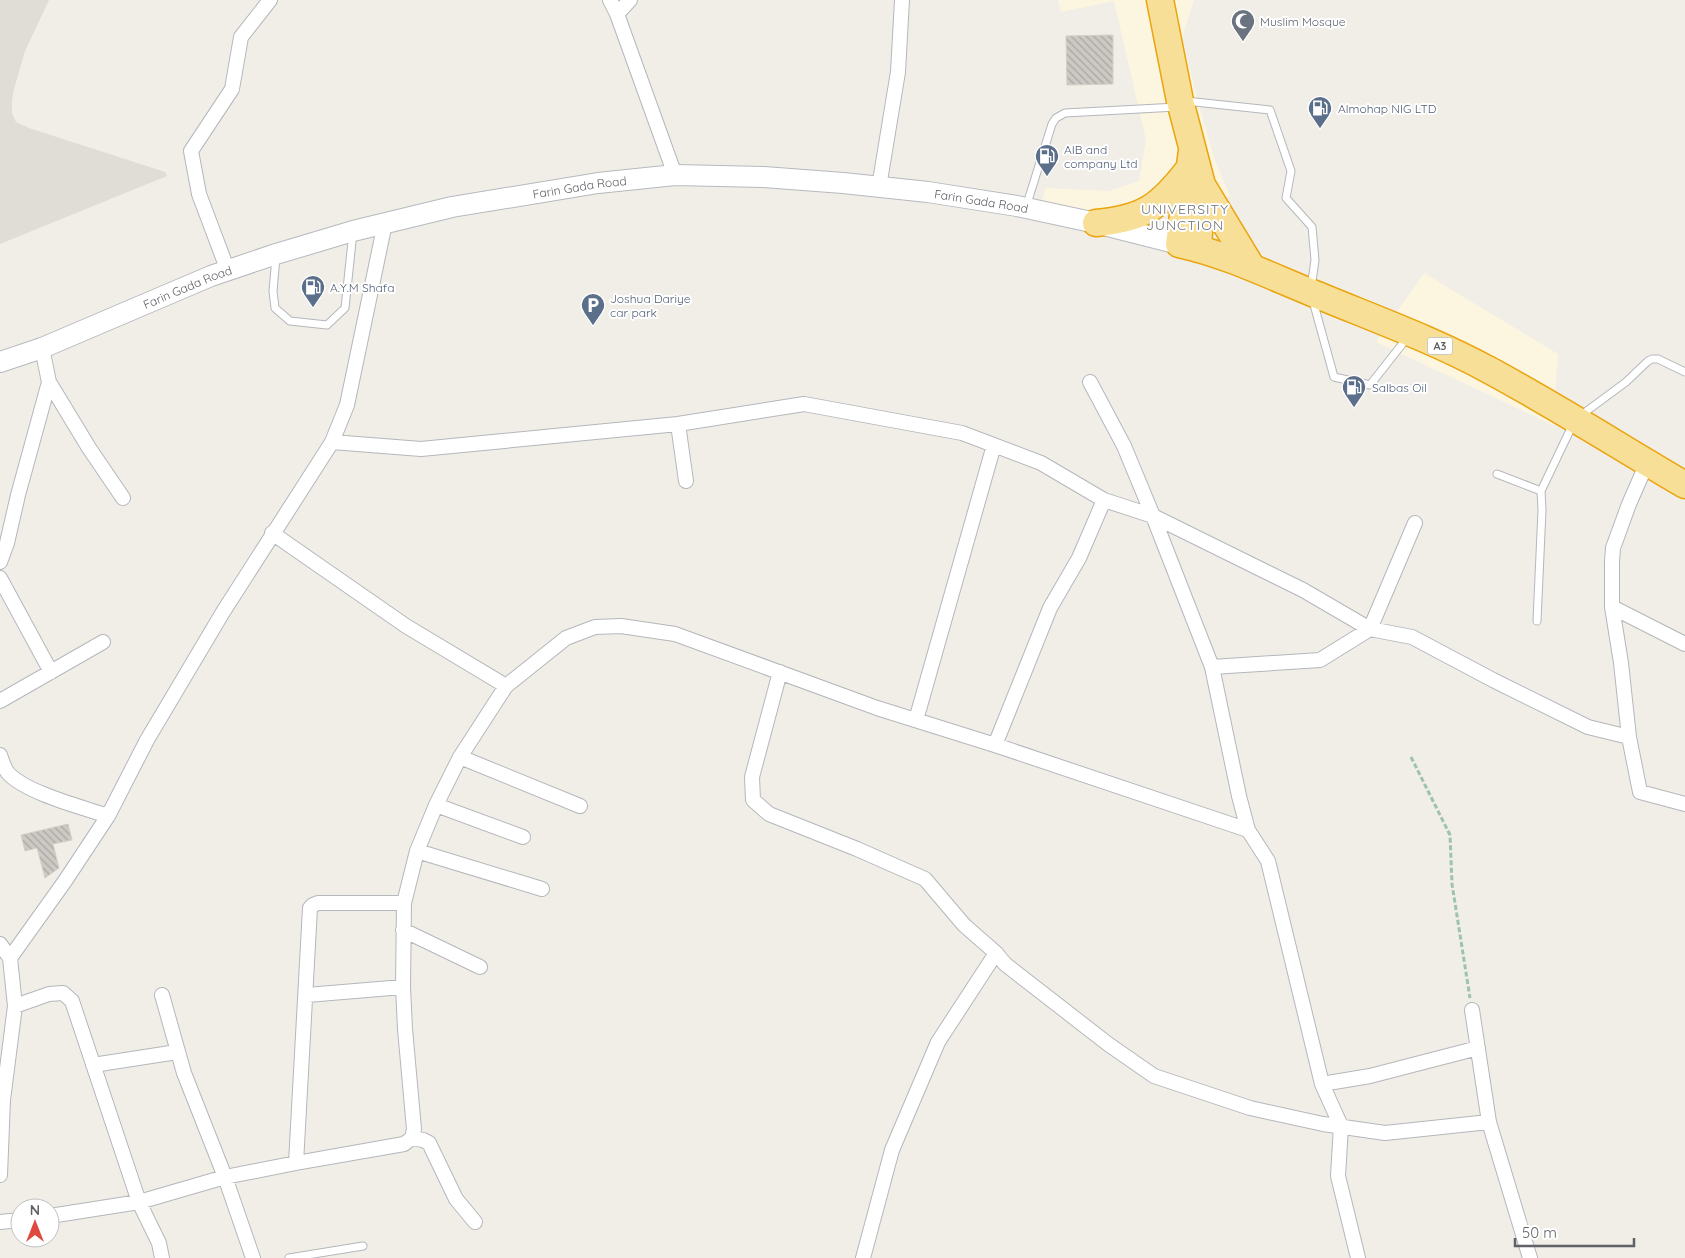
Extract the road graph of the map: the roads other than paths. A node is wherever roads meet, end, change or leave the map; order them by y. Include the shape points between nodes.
1 (270, 0) edge
2 (610, 0) edge
3 (630, 0) edge
4 (902, 0) edge
5 (1160, 0) edge
6 (617, 14) junction
7 (1181, 104) junction
8 (1194, 168) junction
9 (675, 175) junction
10 (880, 187) junction
11 (1025, 208) junction
12 (1096, 223) junction
13 (385, 224) junction
14 (353, 231) junction
15 (1188, 246) junction
16 (276, 254) junction
17 (1252, 266) junction
18 (228, 271) junction
19 (1310, 292) junction
20 (1411, 333) junction
21 (42, 348) junction
22 (0, 362) edge
23 (1685, 372) edge
24 (49, 382) junction
25 (1090, 382) dead end
26 (1575, 420) junction
27 (678, 424) junction
28 (332, 442) junction
29 (994, 445) junction
30 (1648, 463) junction
31 (1497, 474) dead end
32 (686, 481) dead end
33 (1685, 485) edge
34 (1541, 491) junction
35 (122, 498) dead end
36 (1104, 500) junction
37 (1153, 516) junction
38 (1415, 523) dead end
39 (272, 533) junction
40 (0, 562) edge
41 (0, 578) edge
42 (1612, 607) junction
43 (1537, 621) dead end
44 (1370, 629) junction
45 (103, 642) dead end
46 (1685, 644) edge
47 (1212, 667) junction
48 (51, 672) junction
49 (780, 672) junction
50 (506, 686) junction
51 (0, 701) edge
52 (916, 720) junction
53 (1629, 737) junction
54 (995, 745) junction
55 (0, 755) edge
56 (460, 758) junction
57 (1685, 804) edge
58 (436, 805) junction
59 (580, 806) dead end
60 (108, 816) junction
61 (1248, 830) junction
62 (524, 838) dead end
63 (417, 851) junction
64 (542, 889) dead end
65 (404, 903) junction
66 (403, 930) junction
67 (0, 944) edge
68 (996, 952) junction
69 (10, 958) junction
70 (480, 967) dead end
71 (403, 987) junction
72 (162, 995) dead end
73 (306, 995) junction
74 (15, 1006) junction
75 (1472, 1010) road end
76 (1478, 1048) junction
77 (177, 1052) junction
78 (93, 1065) junction
79 (1322, 1084) junction
80 (1489, 1122) junction
81 (1341, 1126) junction
82 (412, 1138) junction
83 (296, 1163) junction
84 (0, 1175) edge
85 (225, 1177) junction
86 (139, 1202) junction
87 (60, 1214) edge
88 (475, 1222) dead end
89 (363, 1246) dead end
90 (162, 1258) edge
91 (253, 1258) edge
92 (289, 1258) edge
93 (863, 1258) edge
94 (1358, 1258) edge
95 (1530, 1258) edge

1 - 18 street via 241,36 232,89 191,151 199,194
2 - 6 street
3 - 6 street
4 - 10 street via 898,72
5 - 7 highway
6 - 9 street
7 - 8 highway
7 - 11 lane via 1065,113 1056,118
7 - 19 lane via 1270,110 1291,170 1286,198 1312,227 1315,260
8 - 12 highway via 1140,215
8 - 15 highway
8 - 17 highway
9 - 10 main road, Farin Gada Road via 764,177
9 - 13 main road, Farin Gada Road via 522,195 452,207
10 - 11 main road, Farin Gada Road
11 - 12 main road, Farin Gada Road
12 - 15 main road, Farin Gada Road
13 - 14 main road, Farin Gada Road
13 - 28 street via 347,405
14 - 16 main road, Farin Gada Road
14 - 16 lane via 345,308 327,325 290,321 275,308
15 - 17 highway, A3
16 - 18 main road, Farin Gada Road
17 - 19 highway, A3
18 - 21 main road, Farin Gada Road
19 - 20 highway, A3
19 - 20 lane via 1334,377 1370,385
20 - 26 highway, A3 via 1489,370
21 - 22 main road, Farin Gada Road
21 - 24 street
23 - 26 lane via 1652,358
24 - 35 street
24 - 40 street
25 - 37 street via 1124,446
26 - 30 highway, A3
26 - 34 lane
27 - 28 street via 421,449
27 - 29 street via 804,404 962,433
27 - 32 street
28 - 39 street
29 - 36 street via 1041,462
29 - 52 street
30 - 33 highway, A3
30 - 42 street via 1613,548
31 - 34 lane
34 - 43 lane
36 - 37 street
36 - 54 street via 1079,558 1050,608
37 - 44 street via 1303,590
37 - 47 street
38 - 44 street
39 - 50 street via 406,626
39 - 60 street via 147,740
41 - 48 street
42 - 46 street
42 - 53 street
44 - 47 street via 1320,660
44 - 53 street via 1412,637 1588,727
45 - 48 street
47 - 61 street
48 - 51 street
49 - 50 street via 675,634 621,626 596,627 566,638
49 - 52 street
49 - 68 street via 752,778 753,800 769,814 925,879 964,925
50 - 56 street
52 - 54 street
53 - 57 street via 1640,792
54 - 61 street
55 - 60 street via 7,772 34,790
56 - 58 street
56 - 59 street
58 - 62 street
58 - 63 street
60 - 69 street
61 - 79 street via 1268,861
63 - 64 street
63 - 65 street
65 - 66 street
65 - 73 street via 313,905 310,908
66 - 70 street
66 - 71 street
67 - 69 street
68 - 81 street via 1005,964 1100,1039 1154,1076 1250,1108
68 - 93 street via 934,1051 892,1150
69 - 74 street
71 - 73 street
71 - 82 street via 414,1129
72 - 77 street
73 - 83 street
74 - 78 street via 49,994 63,993 72,1001
74 - 84 street via 3,1100
75 - 76 street
76 - 79 street via 1370,1076
76 - 80 street
77 - 78 street
77 - 85 street
78 - 86 street
79 - 81 street
80 - 81 street via 1385,1133
80 - 95 street
81 - 94 street via 1338,1176
82 - 83 street via 404,1144
82 - 88 street via 429,1143 456,1199
83 - 85 street
85 - 86 street
85 - 91 street
86 - 87 street
86 - 90 street via 159,1243
89 - 92 lane

